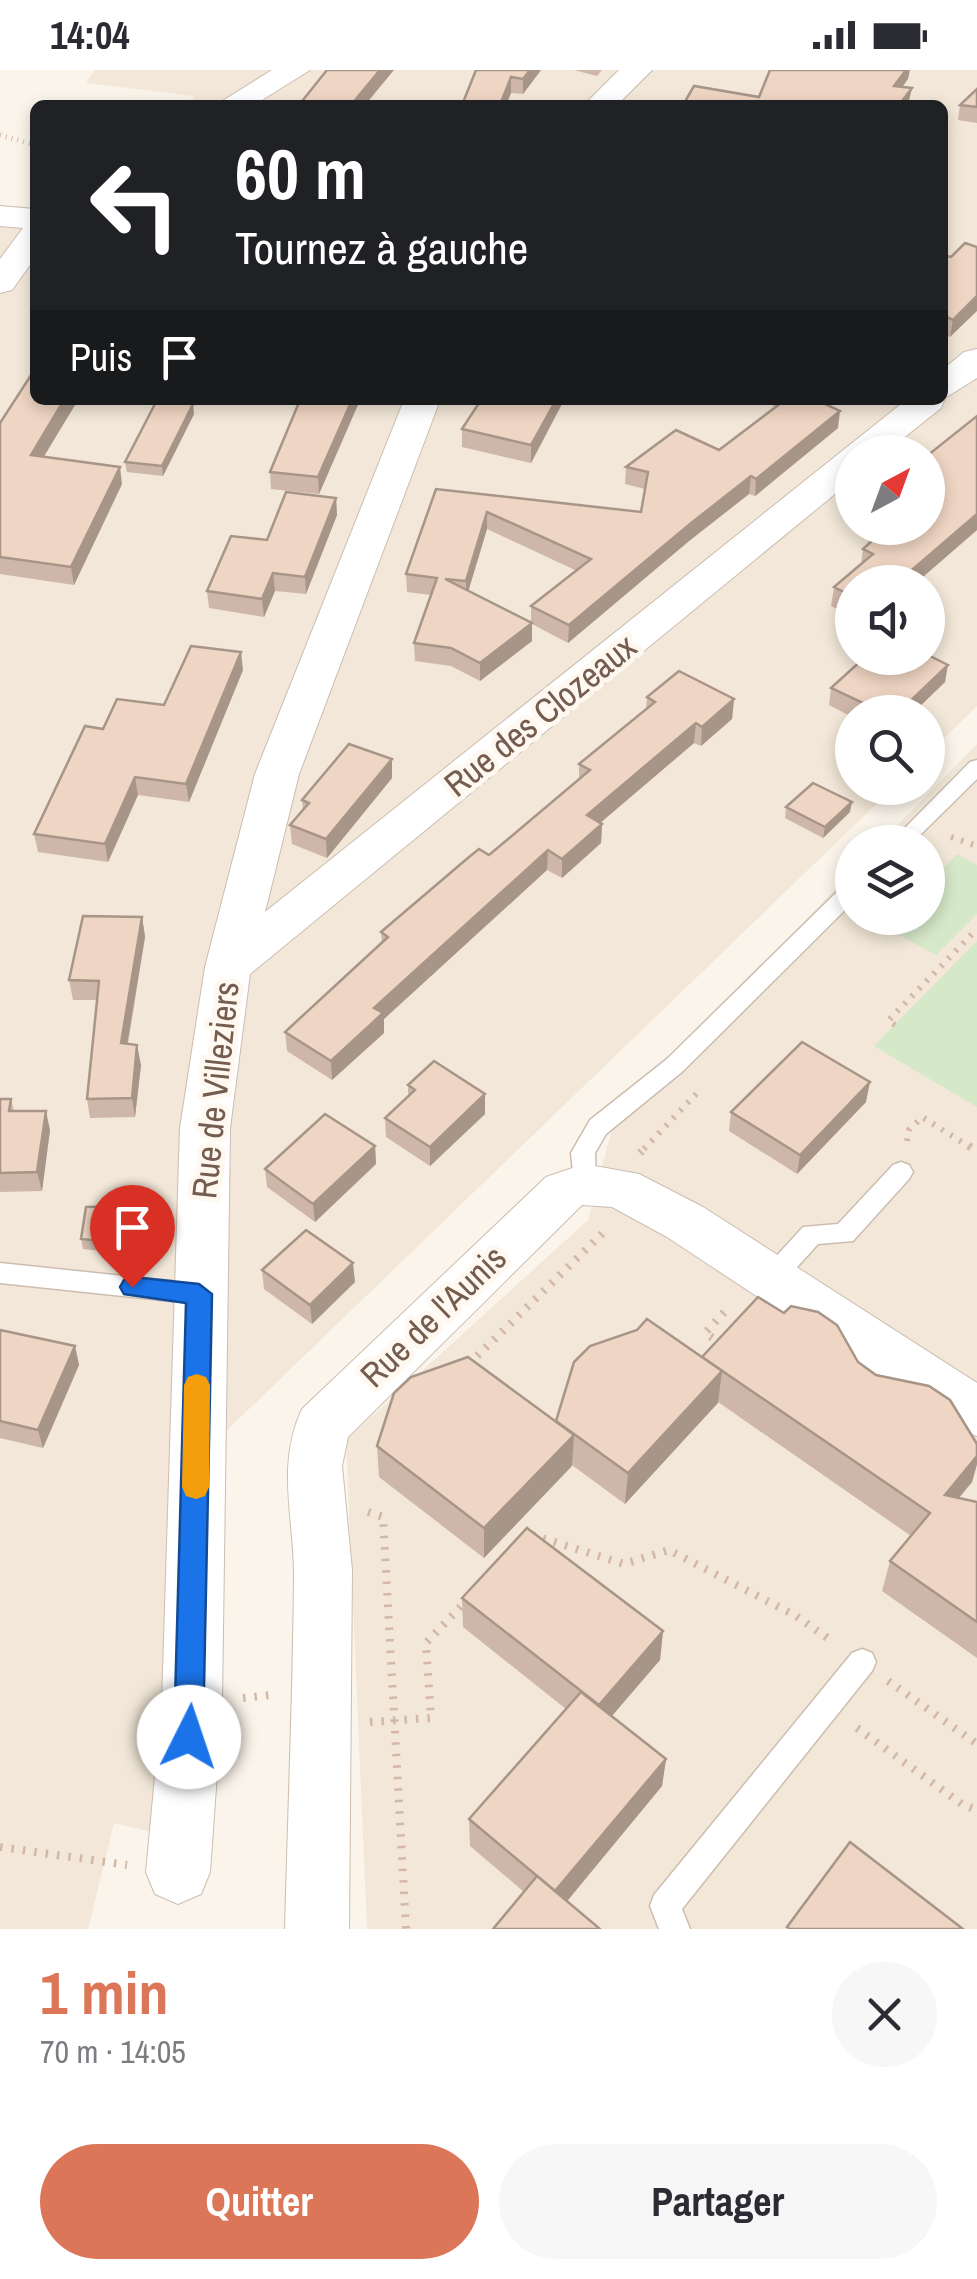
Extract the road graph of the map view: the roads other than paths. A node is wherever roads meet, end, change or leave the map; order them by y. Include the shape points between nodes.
1 (295, 70) edge
2 (637, 70) edge
3 (240, 100) edge
4 (604, 100) edge
5 (0, 216) edge
6 (30, 219) edge
7 (30, 241) edge
8 (0, 283) edge
9 (977, 360) edge
10 (948, 383) edge
11 (420, 405) edge
12 (922, 405) edge
13 (885, 435) edge
14 (835, 476) edge
15 (977, 767) edge
16 (917, 825) edge
17 (835, 907) edge
18 (228, 967) junction
19 (901, 1172) road end
20 (603, 1186) junction
21 (0, 1273) edge
22 (766, 1276) junction
23 (199, 1294) junction
24 (977, 1412) edge
25 (862, 1662) road end
26 (178, 1872) road end
27 (316, 1929) edge
28 (675, 1929) edge

1 - 3 street
2 - 4 street
5 - 6 street
7 - 8 street
9 - 10 street
11 - 18 street, Rue de Villeziers via 277,774
12 - 13 street
14 - 18 street, Rue des Clozeaux
15 - 16 lane
17 - 20 lane via 675,1065 598,1128 583,1153
18 - 23 street, Rue de Villeziers via 206,1128
19 - 22 lane via 844,1234 812,1234
20 - 22 street via 685,1222
20 - 27 street, Rue de l'Aunis via 564,1191 322,1426 314,1466 323,1570
21 - 23 lane
22 - 24 street
23 - 26 street, Rue de Villeziers via 192,1704
25 - 28 lane via 665,1906

